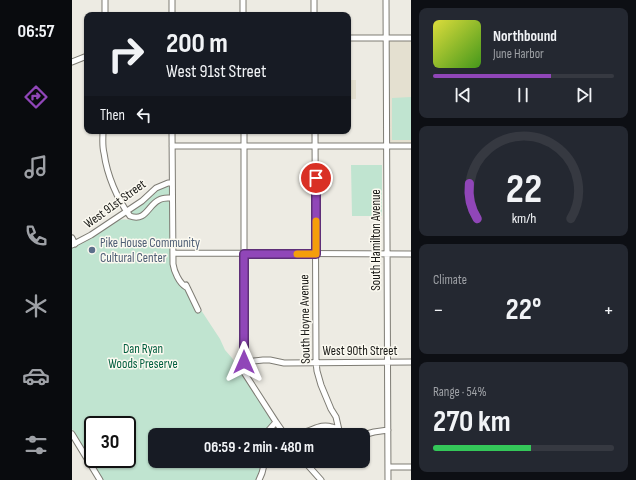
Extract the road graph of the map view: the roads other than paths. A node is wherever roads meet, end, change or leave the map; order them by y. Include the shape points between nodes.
1 (105, 0) edge
2 (172, 0) edge
3 (243, 0) edge
4 (314, 0) edge
5 (386, 0) edge
6 (104, 12) edge
7 (172, 12) edge
8 (243, 12) edge
9 (314, 12) edge
10 (351, 38) edge
11 (386, 38) junction
12 (411, 38) edge
13 (84, 57) edge
14 (72, 62) edge
15 (103, 134) edge
16 (172, 134) edge
17 (244, 134) edge
18 (315, 134) edge
19 (172, 146) junction
20 (244, 146) junction
21 (315, 146) junction
22 (387, 146) junction
23 (411, 146) edge
24 (172, 183) junction
25 (172, 198) junction
26 (126, 211) junction
27 (72, 238) edge
28 (74, 245) edge
29 (172, 253) junction
30 (244, 254) junction
31 (316, 254) junction
32 (387, 254) junction
33 (411, 254) edge
34 (198, 310) dead end
35 (244, 362) junction
36 (316, 362) junction
37 (387, 362) junction
38 (411, 362) edge
39 (276, 422) junction
40 (271, 428) edge
41 (280, 428) edge
42 (314, 428) edge
43 (336, 428) edge
44 (339, 428) edge
45 (388, 430) junction
46 (370, 433) edge
47 (72, 434) edge
48 (388, 467) junction
49 (411, 467) edge
50 (263, 468) edge
51 (309, 468) edge
52 (316, 478) edge
53 (100, 480) edge
54 (259, 480) edge
55 (321, 480) edge
56 (388, 480) edge

1 - 6 street
2 - 7 street
3 - 8 street
4 - 9 street
5 - 11 street, South Hamilton Avenue
10 - 11 street
11 - 12 street
11 - 22 street, South Hamilton Avenue
13 - 14 street
15 - 26 street via 108,171
16 - 19 street
17 - 20 street
18 - 21 street, South Hoyne Avenue
19 - 20 street
19 - 24 street
20 - 21 street
20 - 30 street
21 - 22 street
21 - 31 street, South Hoyne Avenue
22 - 23 street
22 - 32 street, South Hamilton Avenue
24 - 25 street
24 - 26 street, West 91st Street via 156,188
25 - 26 street via 160,199 146,213 135,218
25 - 29 street
26 - 28 street, West 91st Street
27 - 28 street
29 - 30 street
29 - 34 street via 174,268
30 - 31 street
30 - 35 street
31 - 32 street
31 - 36 street, South Hoyne Avenue
32 - 33 street
32 - 37 street, South Hamilton Avenue
35 - 36 street, West 90th Street
35 - 39 street, West 90th Street via 238,363
36 - 37 street, West 90th Street
36 - 44 street, South Hoyne Avenue via 321,385
37 - 38 street, West 90th Street
37 - 45 street, South Hamilton Avenue
39 - 40 street
39 - 41 street
42 - 43 street
45 - 46 street
45 - 48 street, South Hamilton Avenue
47 - 53 street
48 - 49 street
48 - 56 street, South Hamilton Avenue
50 - 54 street
51 - 52 street
52 - 55 street

